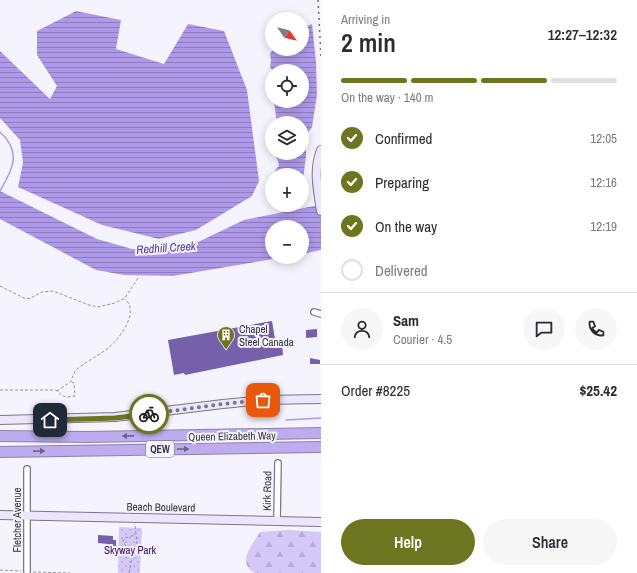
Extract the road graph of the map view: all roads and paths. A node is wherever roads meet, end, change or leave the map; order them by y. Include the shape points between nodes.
1 (321, 150) edge
2 (321, 211) edge
3 (137, 276) dead end
4 (0, 286) edge
5 (125, 298) junction
6 (314, 312) dead end
7 (321, 314) edge
8 (71, 381) junction
9 (0, 390) edge
10 (57, 391) junction
11 (321, 399) edge
12 (0, 420) edge
13 (321, 433) edge
14 (0, 436) edge
15 (321, 447) edge
16 (0, 452) edge
17 (278, 462) dead end
18 (27, 469) dead end
19 (0, 515) edge
20 (28, 516) junction
21 (135, 517) junction
22 (277, 520) junction
23 (321, 522) edge
24 (135, 535) junction
25 (133, 553) junction
26 (0, 570) edge
27 (27, 571) junction
28 (70, 573) edge
29 (129, 573) edge

1 - 2 street via 316,168
3 - 5 path
4 - 5 path via 26,299 42,292 53,291 98,307
5 - 8 path via 131,308 131,316 114,343 74,371
6 - 7 street
8 - 10 path
8 - 10 path via 74,383 75,396 63,397
9 - 10 path
11 - 12 street via 263,400 115,418
13 -> 14 highway, Queen Elizabeth Way / QEW
16 -> 15 highway, Queen Elizabeth Way / QEW
17 - 22 street, Kirk Road
18 - 20 street, Fletcher Avenue
19 - 20 street, Beach Boulevard
20 - 21 street, Beach Boulevard
20 - 27 street, Fletcher Avenue
21 - 22 street, Beach Boulevard
21 - 24 path
22 - 23 street, Beach Boulevard
24 - 25 path via 137,544
24 - 25 path via 123,541
25 - 29 path
26 - 27 path
27 - 28 path

